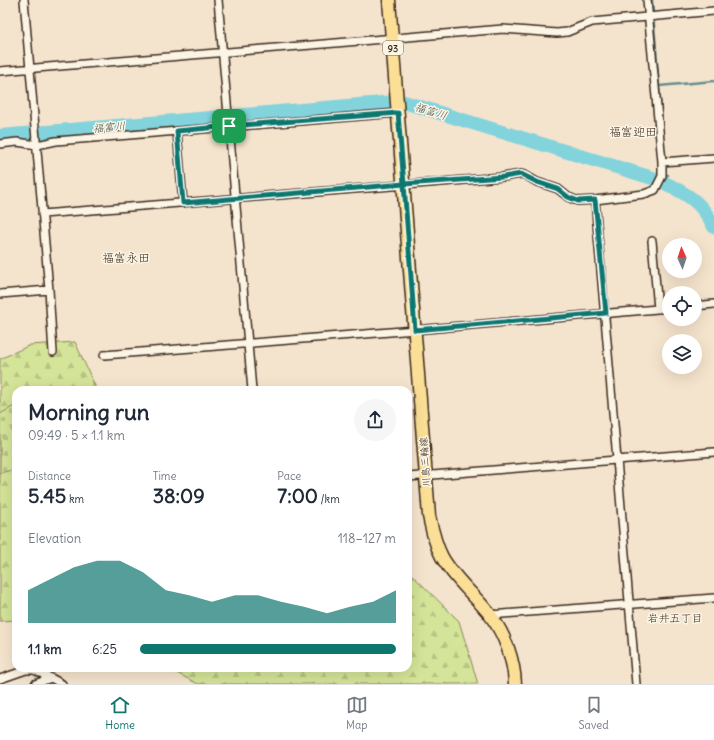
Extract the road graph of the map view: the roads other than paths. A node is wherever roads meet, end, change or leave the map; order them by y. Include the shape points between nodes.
1 (24, 0) edge
2 (218, 0) edge
3 (389, 0) edge
4 (647, 0) edge
5 (714, 11) edge
6 (652, 16) junction
7 (392, 38) junction
8 (223, 53) junction
9 (30, 68) junction
10 (0, 71) edge
11 (397, 111) junction
12 (229, 125) junction
13 (177, 131) junction
14 (37, 143) junction
15 (0, 144) edge
16 (714, 158) edge
17 (664, 162) junction
18 (404, 184) junction
19 (235, 199) junction
20 (595, 200) junction
21 (183, 203) junction
22 (42, 214) junction
23 (652, 241) dead end
24 (49, 290) junction
25 (0, 294) edge
26 (714, 304) edge
27 (702, 305) edge
28 (658, 309) junction
29 (662, 309) edge
30 (606, 313) junction
31 (415, 330) junction
32 (248, 343) junction
33 (53, 352) dead end
34 (104, 355) dead end
35 (252, 386) edge
36 (714, 452) edge
37 (618, 460) junction
38 (426, 476) junction
39 (412, 477) edge
40 (714, 598) edge
41 (630, 605) junction
42 (490, 615) junction
43 (20, 672) edge
44 (38, 672) edge
45 (0, 678) edge
46 (51, 678) junction
47 (35, 684) edge
48 (62, 684) edge
49 (515, 684) edge
50 (636, 684) edge

1 - 9 street
2 - 8 street
3 - 7 main road, 川島三輪線 / 93
4 - 6 street
5 - 6 street
6 - 7 street via 592,22 568,32 557,33 503,29
6 - 17 street
7 - 8 street
7 - 11 main road, 川島三輪線 / 93
8 - 9 street
8 - 12 street
9 - 10 street
9 - 14 street
11 - 12 street
11 - 18 main road, 川島三輪線 / 93
12 - 13 street
12 - 19 street
13 - 14 street
13 - 21 street
14 - 15 street
14 - 22 street
16 - 17 street
17 - 20 street via 661,179 655,190 644,194
18 - 19 street
18 - 20 street via 521,174 558,189 578,201
18 - 31 main road, 川島三輪線 / 93
19 - 21 street
19 - 32 street
20 - 30 street
21 - 22 street
22 - 24 street
23 - 28 street
24 - 25 street
24 - 33 street
26 - 27 street
28 - 29 street
28 - 30 street
30 - 31 street
30 - 37 street
31 - 32 street
31 - 38 main road, 川島三輪線 / 93
32 - 34 street
32 - 35 street
36 - 37 street
37 - 38 street
37 - 41 street
38 - 39 street
38 - 42 main road, 川島三輪線 / 93 via 429,516 433,537 441,556 461,584
40 - 41 street
41 - 42 street
41 - 50 street
42 - 49 main road, 川島三輪線 / 93 via 504,637 511,658
43 - 45 street
44 - 46 street
46 - 47 street
46 - 48 street

